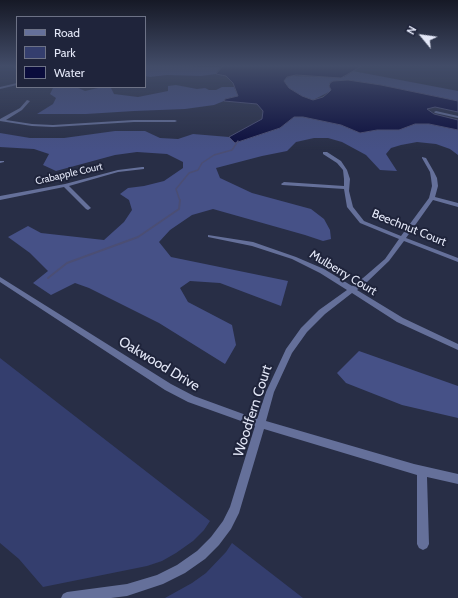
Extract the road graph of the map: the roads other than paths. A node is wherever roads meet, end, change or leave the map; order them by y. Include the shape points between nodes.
1 (28, 101) dead end
2 (436, 112) dead end
3 (458, 117) edge
4 (1, 120) edge
5 (174, 121) dead end
6 (325, 153) dead end
7 (424, 158) dead end
8 (142, 168) dead end
9 (284, 184) dead end
10 (65, 185) junction
11 (346, 188) junction
12 (0, 198) edge
13 (432, 198) junction
14 (458, 205) edge
15 (88, 208) dead end
16 (210, 236) dead end
17 (404, 240) junction
18 (458, 260) edge
19 (0, 279) edge
20 (351, 289) junction
21 (458, 347) edge
22 (261, 424) junction
23 (422, 471) junction
24 (458, 479) edge
25 (423, 544) dead end
26 (67, 598) edge

1 - 4 street via 21,109
2 - 3 street
4 - 5 street via 53,126
6 - 11 street, Beechnut Court via 339,162 345,170
7 - 13 street, Woodfern Court via 434,178
8 - 10 street, Crabapple Court
9 - 11 street
10 - 12 street, Crabapple Court
10 - 15 street
11 - 17 street, Beechnut Court via 350,207 357,217 368,225
13 - 14 street
13 - 17 street, Woodfern Court
16 - 20 street, Mulberry Court via 278,252 322,271
17 - 18 street, Beechnut Court
17 - 20 street, Woodfern Court via 378,269
19 - 22 street, Oakwood Drive via 168,387 216,410
20 - 21 street, Mulberry Court via 400,320
20 - 22 street, Woodfern Court via 304,330 280,369
22 - 23 street, Oakwood Drive
22 - 26 street, Woodfern Court via 236,509 215,541 201,555 159,580 127,590
23 - 24 street, Oakwood Drive
23 - 25 street

